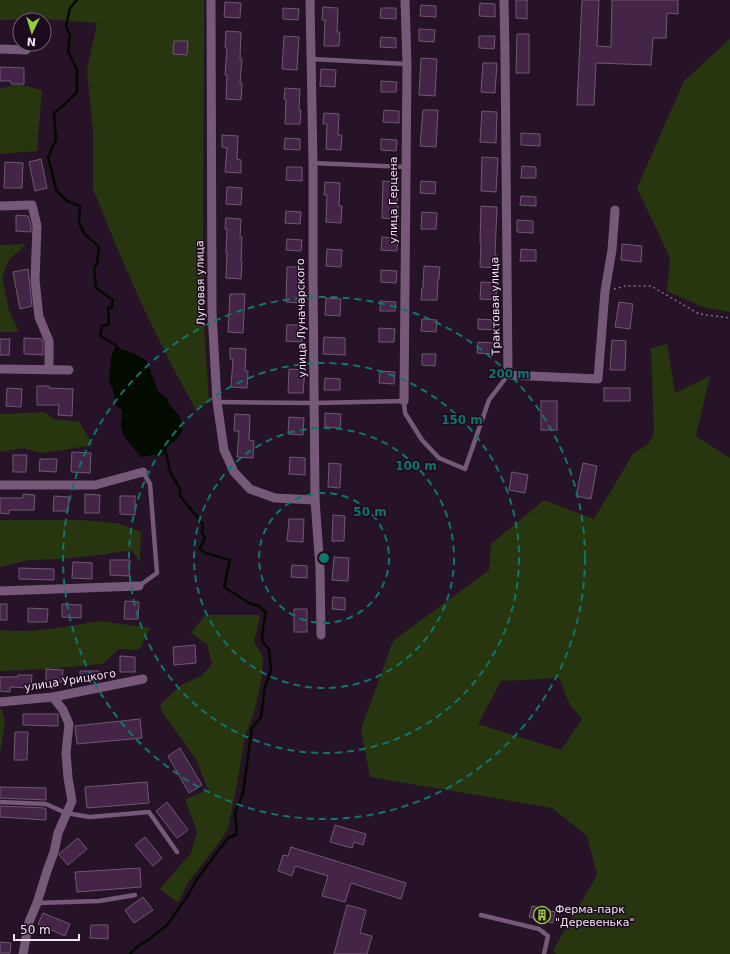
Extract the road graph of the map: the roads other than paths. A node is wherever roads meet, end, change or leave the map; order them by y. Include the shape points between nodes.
1 (211, 0) edge
2 (310, 0) edge
3 (405, 0) edge
4 (504, 0) edge
5 (0, 49) edge
6 (12, 49) edge
7 (311, 59) junction
8 (406, 64) junction
9 (313, 163) junction
10 (405, 167) junction
11 (0, 206) edge
12 (615, 210) dead end
13 (0, 370) edge
14 (49, 370) junction
15 (69, 370) dead end
16 (508, 375) junction
17 (404, 401) junction
18 (217, 402) junction
19 (314, 403) junction
20 (143, 472) joint
21 (0, 486) edge
22 (315, 500) junction
23 (139, 586) joint
24 (0, 591) edge
25 (321, 635) dead end
26 (143, 679) dead end
27 (53, 697) junction
28 (0, 702) edge
29 (0, 802) edge
30 (66, 813) junction
31 (177, 852) dead end
32 (135, 895) dead end
33 (37, 903) junction
34 (481, 915) dead end
35 (24, 954) edge
36 (544, 954) edge

1 - 18 street, Луговая улица via 212,312
2 - 7 street, улица Луначарского
3 - 8 street, улица Герцена
4 - 16 street, Трактовая улица
5 - 6 street
7 - 8 lane
7 - 9 street, улица Луначарского
8 - 10 street, улица Герцена
9 - 10 lane
9 - 19 street, улица Луначарского
10 - 17 street, улица Герцена
11 - 14 street via 32,205 37,226 35,280 39,317 49,341
12 - 16 street via 598,378
13 - 14 street
14 - 15 street
16 - 17 lane via 488,400 465,469 439,458 422,440 404,413
17 - 19 lane
18 - 19 lane
18 - 22 street, Луговая улица via 224,450 234,472 250,489 275,498
19 - 22 street, улица Луначарского
20 - 21 street via 95,485
20 - 23 lane via 150,484 157,573
22 - 25 street, улица Луначарского
23 - 24 street
26 - 27 street, улица Урицкого
27 - 28 street, улица Урицкого
27 - 30 street via 69,724 66,753 72,801
29 - 30 lane via 46,804
30 - 31 lane via 90,817 149,812
30 - 33 street
32 - 33 lane via 99,901
33 - 35 street via 29,922
34 - 36 lane via 539,929 548,936

